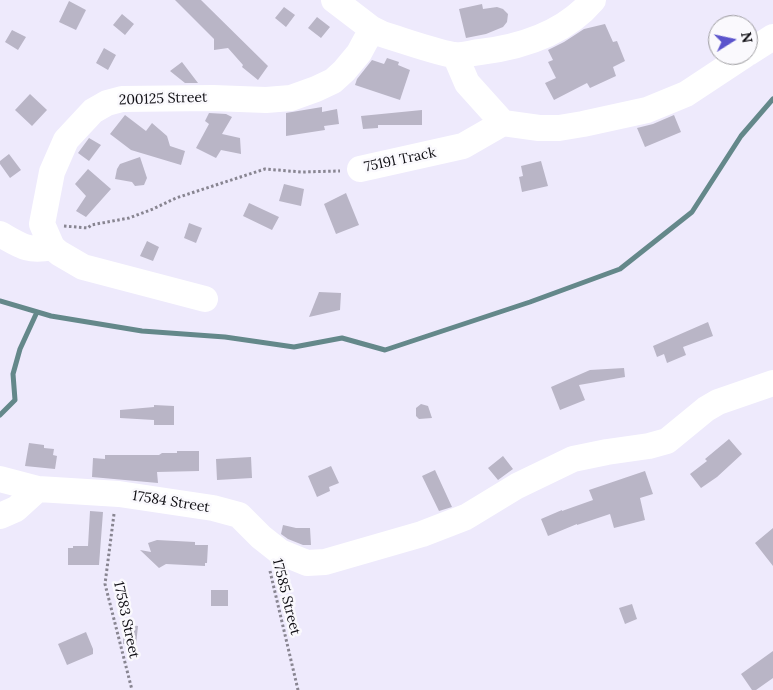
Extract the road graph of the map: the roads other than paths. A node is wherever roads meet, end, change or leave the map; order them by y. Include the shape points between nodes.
1 (334, 0) edge
2 (593, 0) edge
3 (372, 29) junction
4 (773, 37) edge
5 (758, 47) edge
6 (455, 55) junction
7 (730, 65) edge
8 (503, 123) junction
9 (360, 169) road end
10 (0, 234) edge
11 (47, 235) junction
12 (205, 299) dead end
13 (773, 383) edge
14 (0, 479) edge
15 (38, 489) junction
16 (0, 516) edge

1 - 3 street
2 - 6 street via 566,25 529,41 501,50
3 - 6 street
3 - 11 street, 200125 Street via 359,53 333,81 291,98 122,99 107,102 93,111 66,140 52,172
4 - 5 street
6 - 8 street via 467,83
7 - 8 street via 686,94 646,110 559,128
8 - 9 street, 75191 Track via 463,146
10 - 11 street via 37,250
11 - 12 street via 59,254 83,267
13 - 15 street, 17584 Street via 718,402 667,441 573,459 517,486 466,518 325,562 307,563 280,552 239,515 213,508 119,494
14 - 15 street, 17584 Street
15 - 16 street via 16,509

